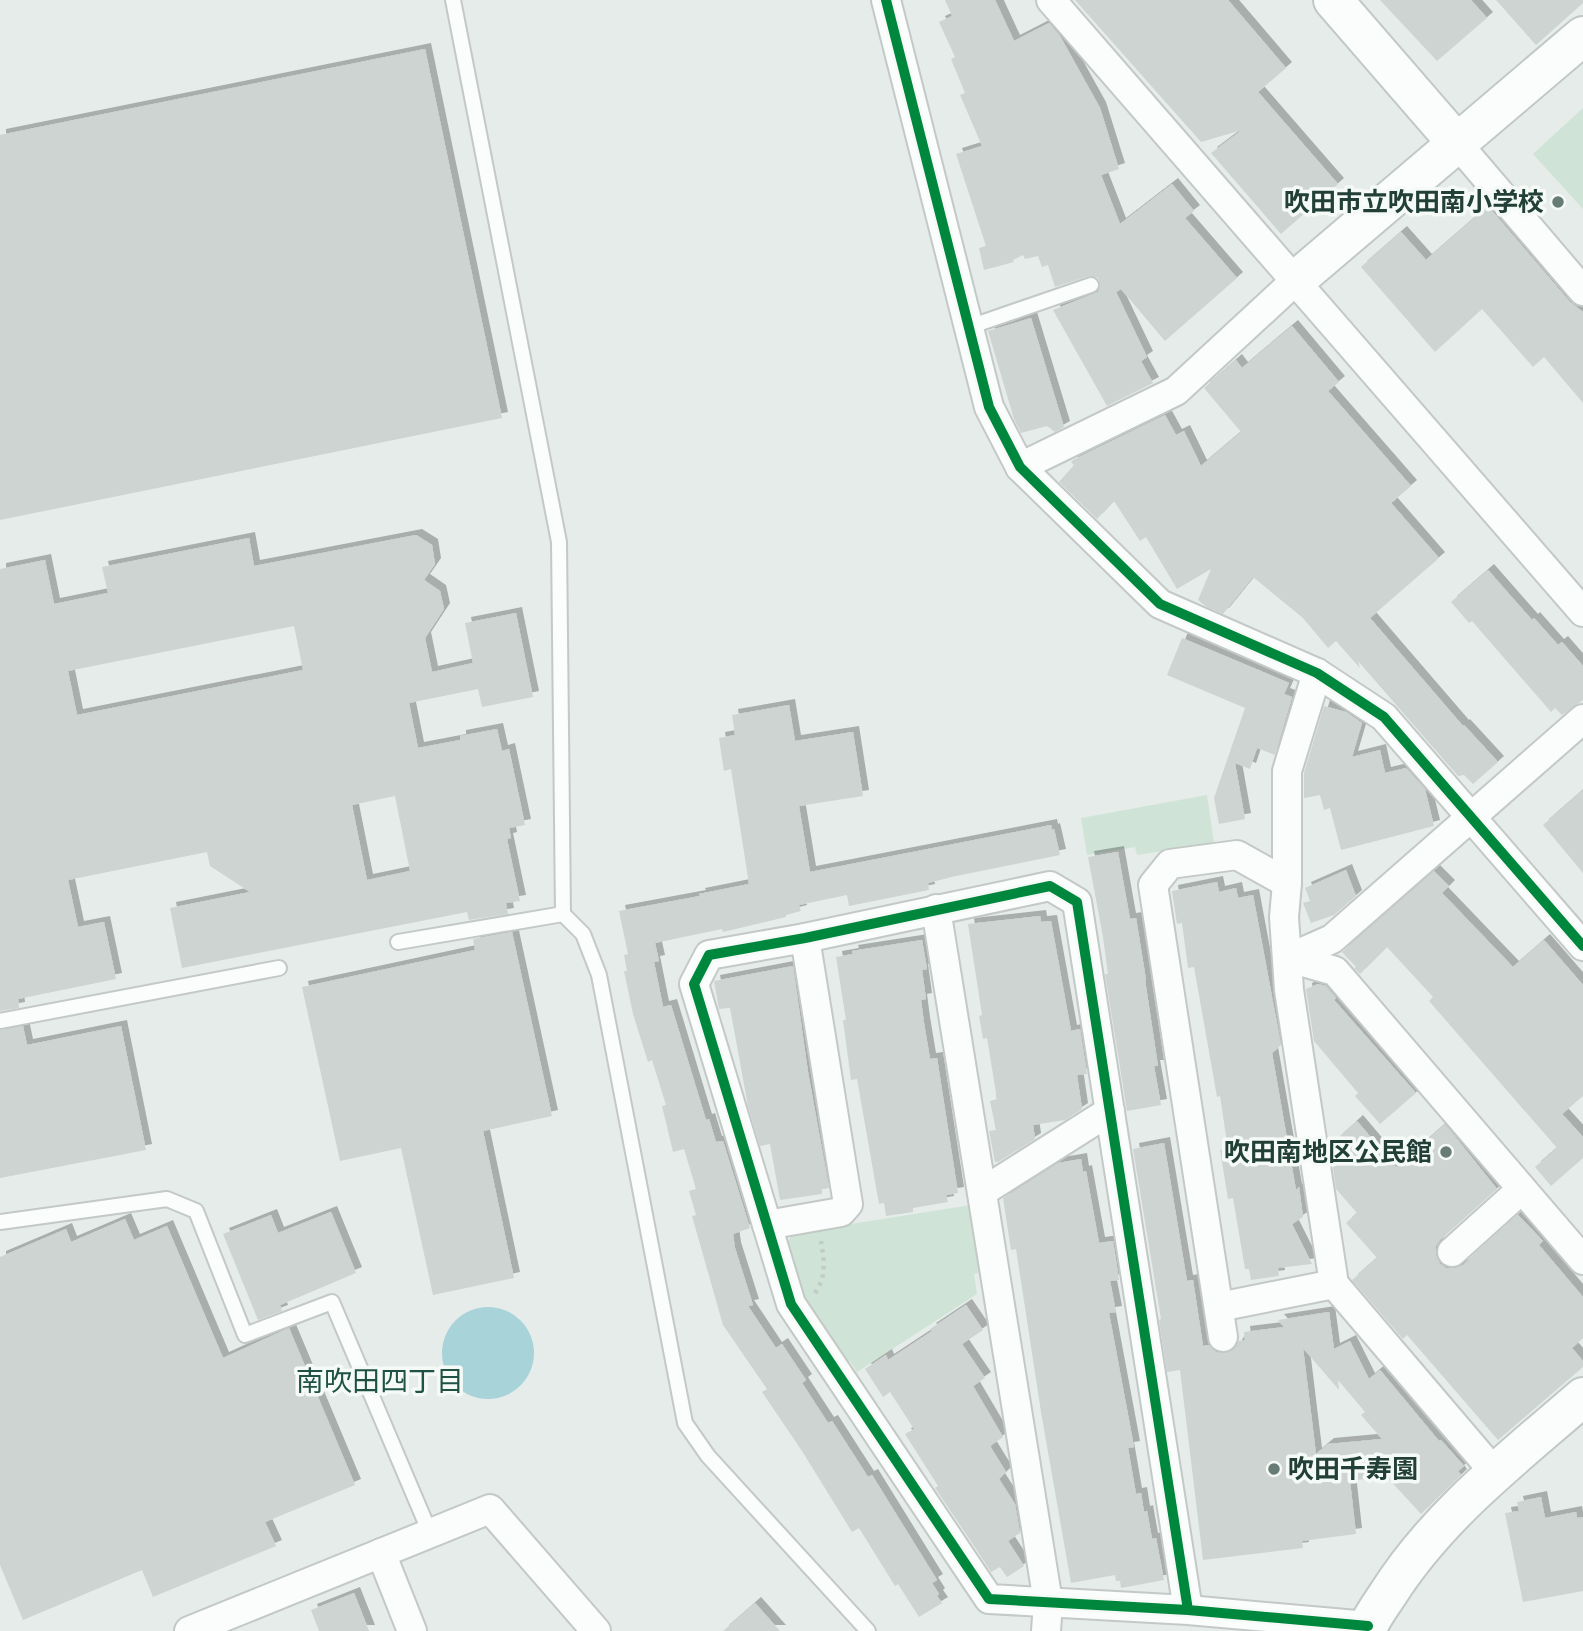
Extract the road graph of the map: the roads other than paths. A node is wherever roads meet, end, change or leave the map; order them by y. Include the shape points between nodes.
1 (453, 0) edge
2 (886, 0) edge
3 (1051, 0) edge
4 (1333, 0) edge
5 (1583, 36) edge
6 (1456, 142) junction
7 (1295, 281) junction
8 (1091, 285) dead end
9 (1583, 291) edge
10 (969, 327) junction
11 (1020, 467) junction
12 (1583, 612) edge
13 (1317, 673) junction
14 (1583, 719) edge
15 (1472, 817) junction
16 (1287, 883) junction
17 (936, 909) junction
18 (563, 914) junction
19 (805, 938) junction
20 (398, 942) dead end
21 (1583, 946) edge
22 (1289, 958) junction
23 (279, 968) dead end
24 (0, 1021) edge
25 (1110, 1111) junction
26 (1522, 1189) junction
27 (982, 1192) junction
28 (0, 1222) edge
29 (767, 1225) junction
30 (1452, 1252) dead end
31 (1583, 1260) edge
32 (1334, 1284) junction
33 (1219, 1307) junction
34 (1223, 1337) dead end
35 (1580, 1405) edge
36 (1496, 1473) junction
37 (430, 1533) junction
38 (381, 1553) junction
39 (1048, 1602) junction
40 (1188, 1610) junction
41 (1367, 1628) edge
42 (189, 1631) edge
43 (412, 1631) edge
44 (596, 1631) edge
45 (868, 1631) edge
46 (1046, 1631) edge

1 - 18 lane via 559,542
2 - 10 street
3 - 7 street
4 - 6 street
5 - 6 street
6 - 7 street
6 - 9 street
7 - 11 street via 1176,391
7 - 12 street
8 - 10 lane
10 - 11 street via 989,407
11 - 13 street via 1160,604
13 - 15 street via 1384,717
13 - 16 street via 1287,771
14 - 15 street
15 - 21 street
15 - 22 street via 1332,939
16 - 22 street via 1284,917
16 - 33 street via 1237,855 1170,864 1153,885
17 - 19 street
17 - 25 street via 1050,886 1077,901
17 - 27 street
18 - 20 lane
18 - 45 lane via 583,934 599,975 685,1423 708,1456
19 - 29 street via 848,1204 841,1212
19 - 29 street via 709,955 694,984
22 - 26 street via 1335,971
22 - 32 street via 1289,990
23 - 24 lane
25 - 27 street
25 - 40 street
26 - 30 street
26 - 31 street
27 - 39 street
28 - 37 lane via 167,1199 196,1211 245,1335 332,1302
29 - 39 street via 791,1304 989,1599
32 - 33 street
32 - 36 street
33 - 34 street
35 - 36 street
36 - 41 street via 1426,1541
37 - 38 street
37 - 44 street via 491,1509
38 - 42 street
38 - 43 street
39 - 40 street
39 - 46 street
40 - 41 street

